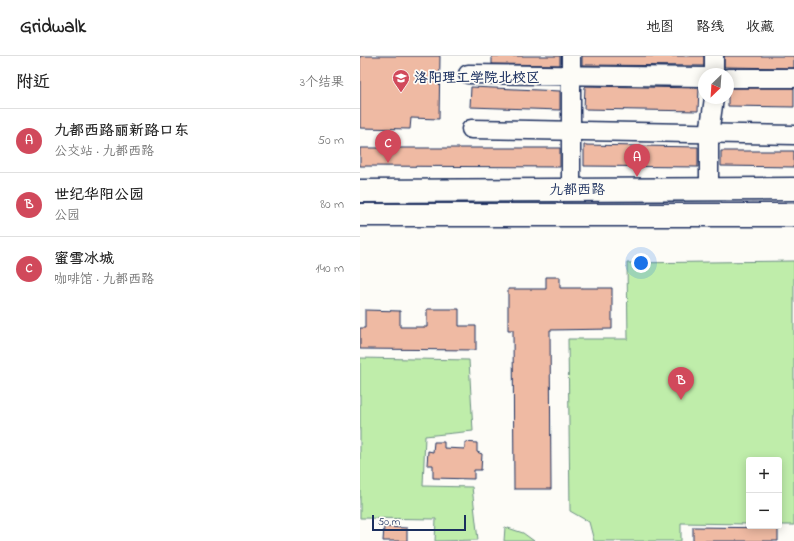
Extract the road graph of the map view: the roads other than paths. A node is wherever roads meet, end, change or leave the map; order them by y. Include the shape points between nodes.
1 (571, 56) edge
2 (714, 56) edge
3 (714, 68) edge
4 (468, 74) dead end
5 (571, 76) junction
6 (698, 77) edge
7 (734, 78) edge
8 (794, 78) edge
9 (713, 104) edge
10 (471, 129) dead end
11 (571, 131) junction
12 (709, 134) junction
13 (794, 136) edge
14 (709, 189) junction
15 (794, 189) edge
16 (571, 190) junction
17 (360, 191) edge
18 (360, 215) edge
19 (794, 215) edge

1 - 5 street
2 - 3 street
4 - 5 street
5 - 6 street
5 - 11 street
7 - 8 street
9 - 12 street
10 - 11 street
11 - 12 street
11 - 16 street
12 - 13 street
12 - 14 street
14 - 15 main road, 九都西路
14 - 16 main road, 九都西路
16 - 17 main road, 九都西路
18 - 19 main road, 九都西路

